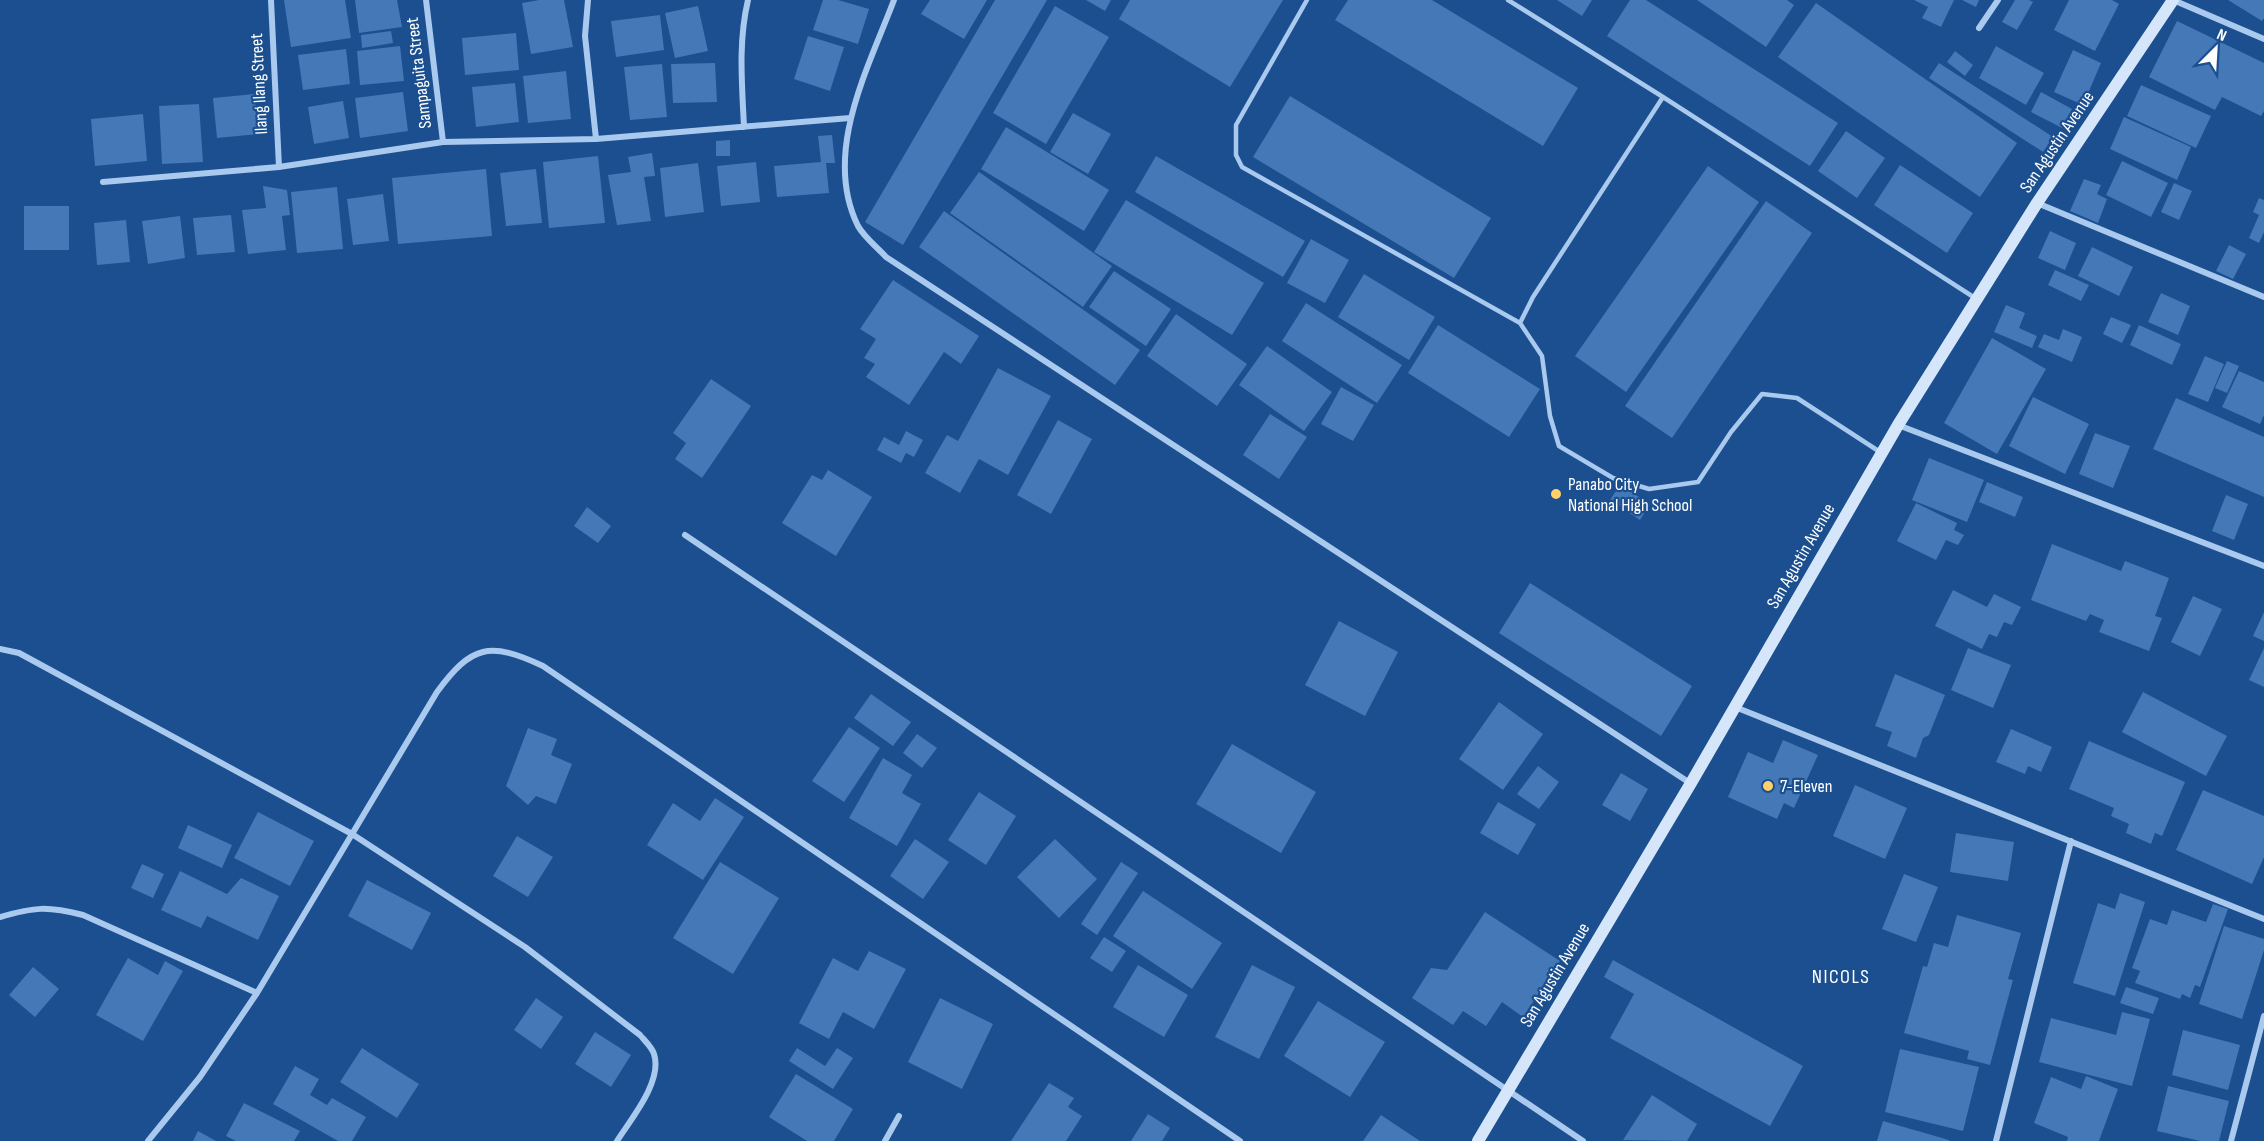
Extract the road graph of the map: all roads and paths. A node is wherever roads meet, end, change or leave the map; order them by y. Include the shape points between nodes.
1 (271, 0) edge
2 (426, 0) edge
3 (588, 0) edge
4 (748, 0) edge
5 (894, 0) edge
6 (1307, 0) edge
7 (1508, 0) edge
8 (1998, 0) edge
9 (2173, 0) edge
10 (1979, 28) dead end
11 (2264, 39) edge
12 (1663, 97) junction
13 (850, 118) junction
14 (744, 127) junction
15 (596, 139) junction
16 (442, 142) junction
17 (279, 166) junction
18 (103, 182) dead end
19 (2037, 204) junction
20 (2264, 297) edge
21 (1977, 300) junction
22 (1520, 323) junction
23 (1898, 425) junction
24 (1882, 453) junction
25 (685, 535) dead end
26 (2264, 566) edge
27 (0, 649) edge
28 (1735, 707) junction
29 (1691, 783) junction
30 (352, 834) junction
31 (2071, 841) junction
32 (0, 917) edge
33 (2264, 919) edge
34 (257, 993) junction
35 (2264, 1016) edge
36 (1507, 1090) junction
37 (899, 1116) dead end
38 (147, 1141) edge
39 (617, 1141) edge
40 (885, 1141) edge
41 (1240, 1141) edge
42 (1478, 1141) edge
43 (1583, 1141) edge
44 (1996, 1141) edge
45 (2231, 1141) edge

1 - 17 street, Ilang Ilang Street
2 - 16 street, Sampaguita Street
3 - 15 street via 585,36
4 - 14 street via 741,61
5 - 13 street
6 - 22 lane via 1236,125 1236,155 1242,167
7 - 12 lane
8 - 10 street
9 - 11 street
9 - 19 street, San Agustin Avenue
12 - 21 lane
12 - 22 lane
13 - 14 street
13 - 29 street via 845,168 849,203 859,228 886,256
14 - 15 street
15 - 16 street
16 - 17 street
17 - 18 street
19 - 20 street
19 - 21 street, San Agustin Avenue
21 - 23 street, San Agustin Avenue
22 - 24 lane via 1542,356 1550,416 1559,446 1613,478 1649,489 1698,482 1762,394 1797,398
23 - 24 street, San Agustin Avenue
23 - 26 street
24 - 28 street, San Agustin Avenue
25 - 36 street
27 - 30 street via 19,653
28 - 29 street, San Agustin Avenue
28 - 31 street
29 - 36 street, San Agustin Avenue
30 - 34 street
30 - 39 street via 525,947 640,1035 654,1053 655,1068 651,1085
30 - 41 street via 453,671 474,653 517,654 543,666
31 - 33 street
31 - 44 street
32 - 34 street via 29,909 53,908 83,915
34 - 38 street via 200,1077
35 - 45 street
36 - 42 street, San Agustin Avenue
36 - 43 street
37 - 40 street

